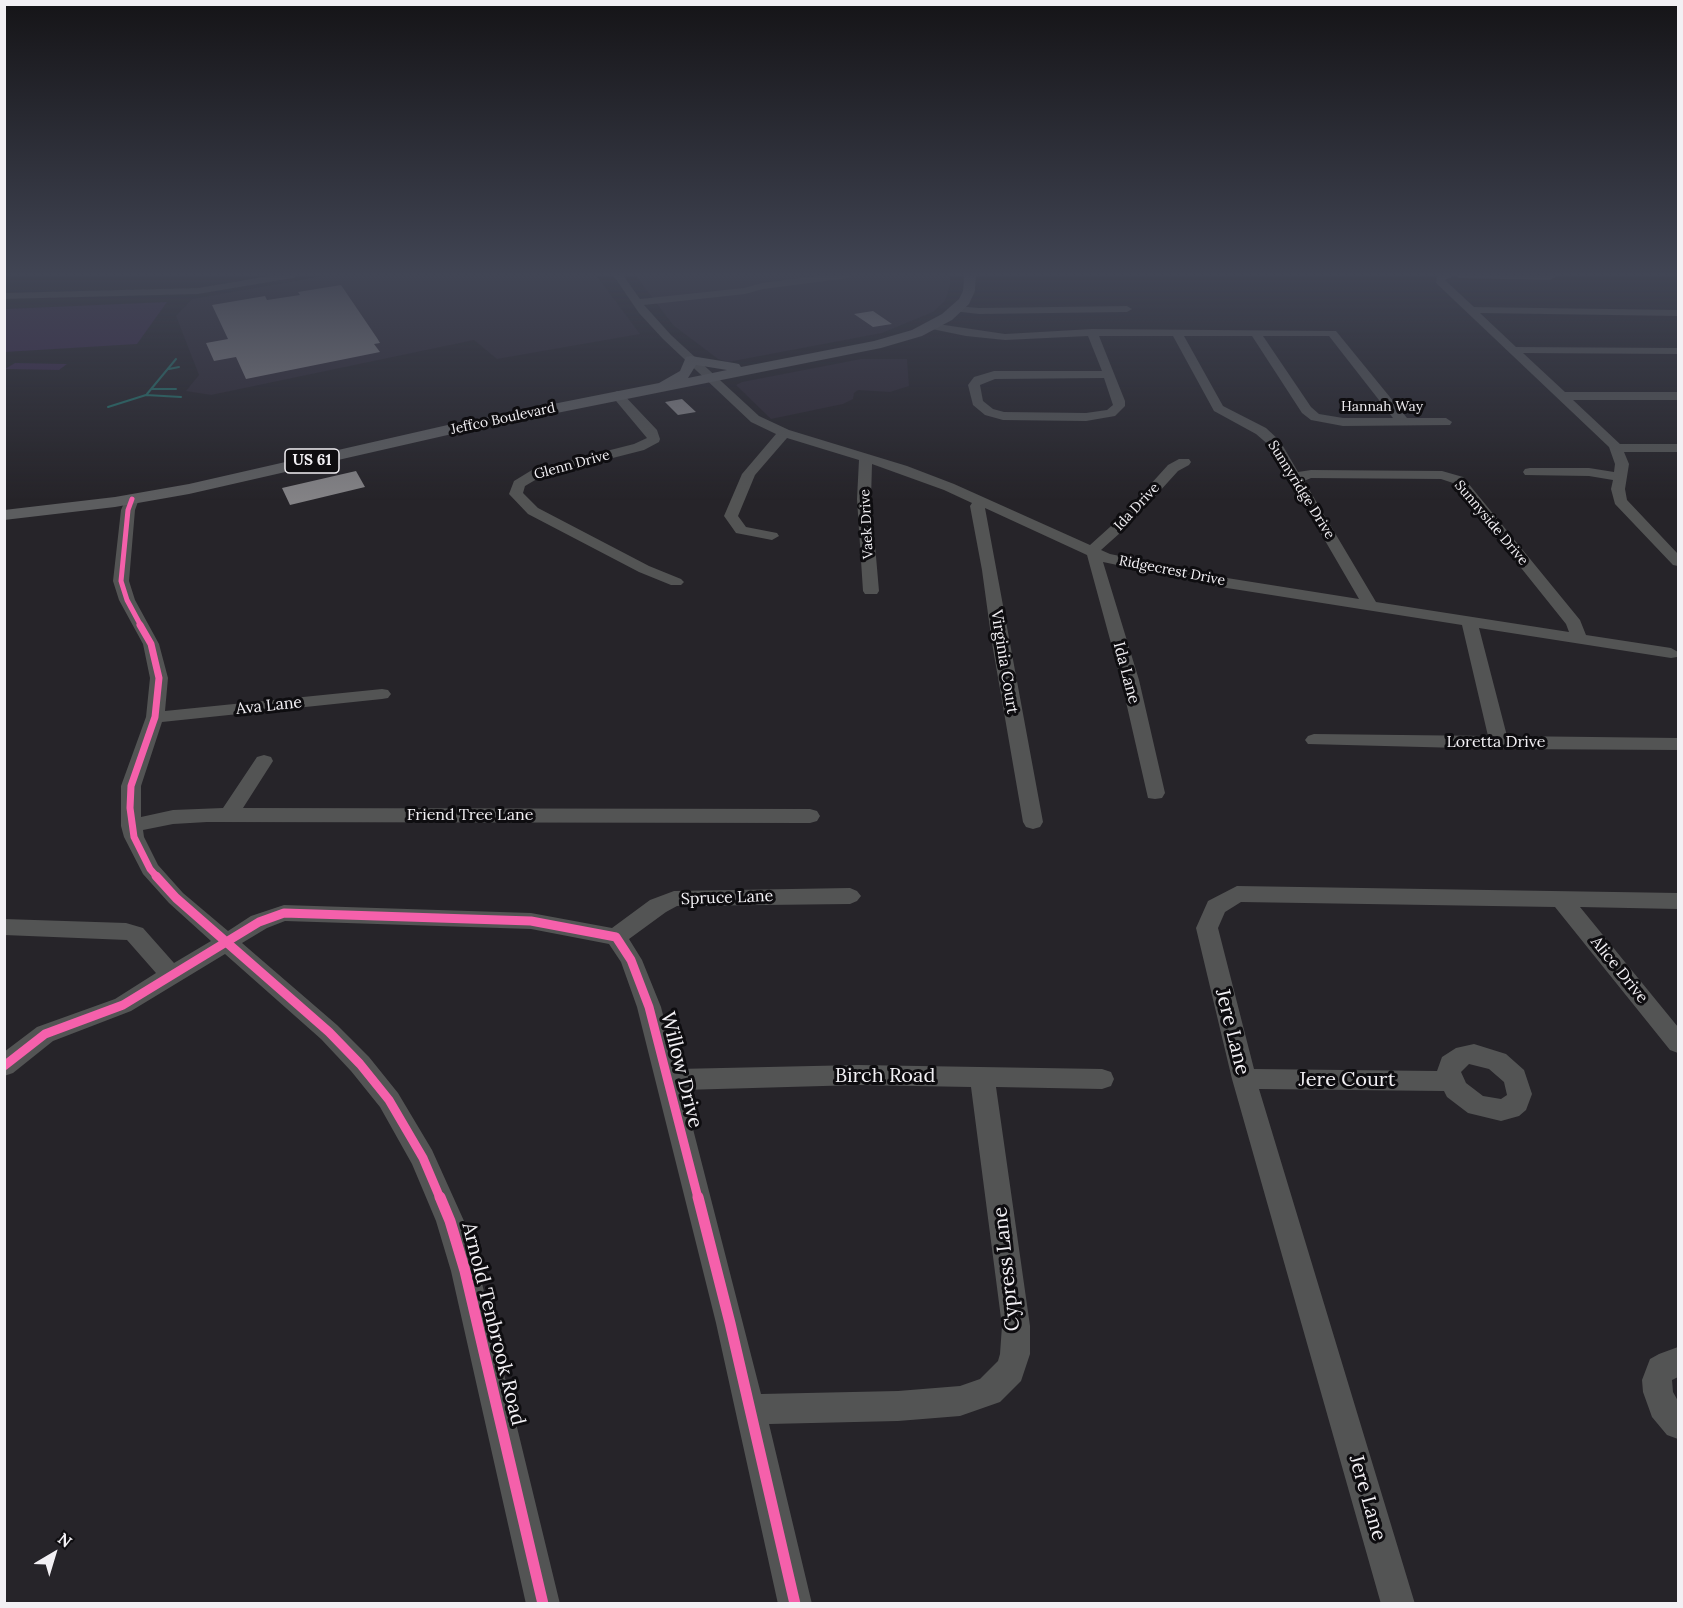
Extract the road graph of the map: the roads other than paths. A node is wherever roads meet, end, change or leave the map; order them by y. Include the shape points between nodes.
1 (681, 350) edge
2 (850, 350) edge
3 (1099, 350) edge
4 (1186, 350) edge
5 (1267, 350) edge
6 (1346, 350) edge
7 (1515, 350) edge
8 (1522, 350) edge
9 (1678, 351) edge
10 (691, 360) junction
11 (754, 369) junction
12 (1109, 374) junction
13 (710, 378) junction
14 (662, 387) junction
15 (617, 395) junction
16 (1563, 396) junction
17 (1678, 396) edge
18 (1403, 422) junction
19 (1446, 422) dead end
20 (784, 433) junction
21 (1616, 448) junction
22 (1678, 448) edge
23 (866, 458) junction
24 (1184, 462) dead end
25 (1530, 472) dead end
26 (1620, 477) junction
27 (1297, 481) junction
28 (132, 499) junction
29 (980, 502) junction
30 (4, 515) edge
31 (772, 536) dead end
32 (1093, 553) junction
33 (1678, 562) edge
34 (676, 582) dead end
35 (871, 591) dead end
36 (1370, 605) junction
37 (1469, 620) junction
38 (1579, 639) junction
39 (1671, 653) dead end
40 (382, 694) dead end
41 (155, 717) junction
42 (1314, 740) dead end
43 (1499, 742) junction
44 (1678, 744) edge
45 (264, 761) dead end
46 (1155, 793) dead end
47 (229, 815) junction
48 (810, 816) dead end
49 (1033, 822) dead end
50 (131, 826) junction
51 (850, 896) dead end
52 (1560, 898) junction
53 (1678, 901) edge
54 (4, 927) edge
55 (616, 937) junction
56 (226, 942) junction
57 (172, 976) junction
58 (1678, 1043) edge
59 (4, 1066) edge
60 (982, 1078) junction
61 (1102, 1079) dead end
62 (1244, 1079) junction
63 (667, 1080) junction
64 (1451, 1081) dead end
65 (1678, 1362) edge
66 (750, 1409) junction
67 (1678, 1424) edge
68 (543, 1604) edge
69 (795, 1604) edge
70 (1398, 1604) edge

1 - 10 street, Ridgecrest Drive
2 - 11 main road, Jeffco Boulevard / US 61
3 - 12 street
4 - 27 street, Sunnyridge Drive via 1218,408 1271,438
5 - 18 street, Hannah Way via 1310,413 1335,422
6 - 18 street
7 - 16 street
8 - 9 street
10 - 11 main road
10 - 13 street, Ridgecrest Drive
10 - 14 main road via 686,373
11 - 13 main road, Jeffco Boulevard / US 61
12 - 12 street via 994,375 978,380 974,385 975,396 981,408 1003,416 1098,416 1119,406
13 - 14 main road, Jeffco Boulevard / US 61
13 - 20 street, Ridgecrest Drive via 755,419
14 - 15 main road, Jeffco Boulevard / US 61
15 - 28 main road, Jeffco Boulevard / US 61
15 - 34 street, Glenn Drive via 654,439 639,447 537,472 519,484 516,494 533,510
16 - 17 street
16 - 21 street
18 - 19 street, Hannah Way
20 - 23 street, Ridgecrest Drive
20 - 31 street via 749,474 731,516 741,530
21 - 22 street
21 - 26 street via 1622,464
23 - 29 street, Ridgecrest Drive via 923,476
23 - 35 street, Vaek Drive via 864,499
24 - 32 street, Ida Drive via 1173,468
25 - 26 street via 1589,472
26 - 33 street via 1618,492 1624,507
27 - 36 street, Sunnyridge Drive
27 - 38 street, Sunnyside Drive via 1300,476 1311,474 1442,475 1458,480 1574,623
28 - 30 main road, Jeffco Boulevard / US 61
28 - 41 street, Arnold Tenbrook Road via 121,581 156,659 159,678
29 - 32 street, Ridgecrest Drive
29 - 49 street, Virginia Court via 977,506 1001,654
32 - 36 street, Ridgecrest Drive via 1216,580
32 - 46 street, Ida Lane via 1130,680
36 - 37 street, Ridgecrest Drive
37 - 38 street, Ridgecrest Drive
37 - 43 street
38 - 39 street, Ridgecrest Drive
40 - 41 street, Ava Lane
41 - 50 street, Arnold Tenbrook Road via 131,786
42 - 43 street, Loretta Drive
43 - 44 street, Loretta Drive
45 - 47 street
47 - 48 street, Friend Tree Lane
47 - 50 street, Friend Tree Lane via 173,817
50 - 56 street, Arnold Tenbrook Road via 140,853 162,884
51 - 55 street, Spruce Lane via 674,899
52 - 53 street, Jere Lane
52 - 58 street, Alice Drive
52 - 62 street, Jere Lane via 1237,894 1216,907 1207,928
54 - 57 street via 126,931 135,934
55 - 56 street via 531,921 284,913 270,916
55 - 63 street, Willow Drive via 649,1006
56 - 57 street
56 - 68 street, Arnold Tenbrook Road via 360,1064 399,1116 432,1177 465,1271
57 - 59 street via 123,1005 45,1034
60 - 61 street, Birch Road
60 - 63 street, Birch Road via 858,1075
60 - 66 street, Cypress Lane via 1016,1326 1010,1370 989,1391 960,1401
62 - 64 street, Jere Court
62 - 70 street, Jere Lane
63 - 66 street, Willow Drive
65 - 67 street via 1661,1370 1657,1380 1663,1406
66 - 69 street, Willow Drive

